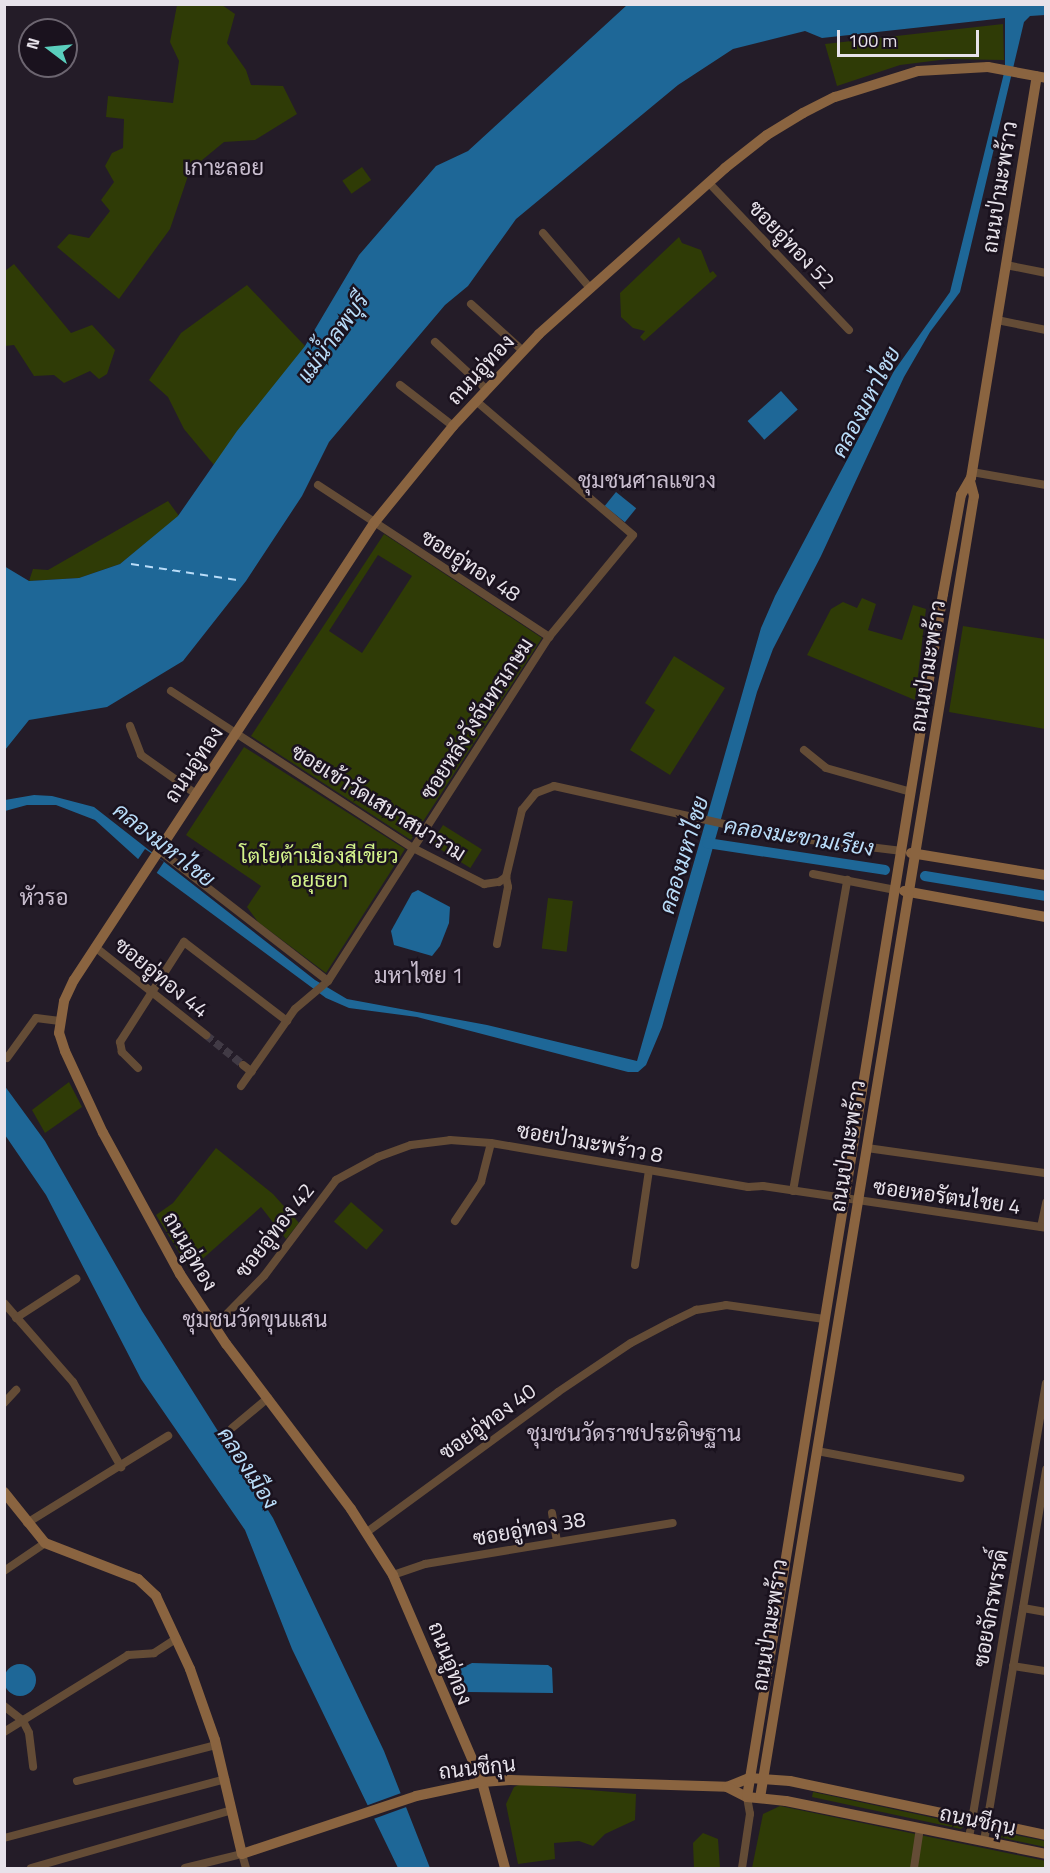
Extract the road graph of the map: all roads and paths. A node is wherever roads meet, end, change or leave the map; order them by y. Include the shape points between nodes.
1 (1041, 77) edge
2 (708, 183) junction
3 (543, 233) dead end
4 (1006, 265) junction
5 (1046, 273) edge
6 (590, 288) junction
7 (471, 304) dead end
8 (997, 320) junction
9 (849, 330) dead end
10 (1046, 330) edge
11 (435, 342) dead end
12 (523, 351) junction
13 (400, 385) dead end
14 (487, 390) junction
15 (476, 400) junction
16 (453, 426) junction
17 (971, 477) junction
18 (318, 485) dead end
19 (1046, 485) edge
20 (374, 523) junction
21 (549, 637) junction
22 (171, 691) dead end
23 (926, 700) junction
24 (940, 702) junction
25 (130, 726) dead end
26 (236, 735) junction
27 (804, 750) dead end
28 (911, 792) junction
29 (196, 794) junction
30 (413, 848) junction
31 (902, 851) junction
32 (157, 853) junction
33 (915, 853) junction
34 (813, 874) dead end
35 (1046, 875) edge
36 (506, 877) junction
37 (847, 880) junction
38 (896, 890) junction
39 (909, 892) junction
40 (1046, 917) edge
41 (497, 944) dead end
42 (95, 947) junction
43 (326, 983) junction
44 (152, 990) junction
45 (60, 1021) junction
46 (287, 1021) junction
47 (206, 1035) tunnel mouth
48 (7, 1058) dead end
49 (243, 1065) tunnel mouth
50 (138, 1068) dead end
51 (252, 1072) junction
52 (241, 1086) dead end
53 (491, 1143) junction
54 (867, 1148) junction
55 (649, 1170) junction
56 (1046, 1173) edge
57 (336, 1180) joint
58 (793, 1191) junction
59 (844, 1200) junction
60 (858, 1203) junction
61 (1046, 1203) edge
62 (455, 1221) dead end
63 (1043, 1227) edge
64 (635, 1265) dead end
65 (75, 1279) dead end
66 (4, 1303) edge
67 (16, 1318) junction
68 (824, 1319) junction
69 (214, 1327) junction
70 (1046, 1383) edge
71 (16, 1390) dead end
72 (268, 1398) junction
73 (4, 1403) edge
74 (232, 1428) dead end
75 (168, 1437) dead end
76 (817, 1451) junction
77 (121, 1467) junction
78 (1046, 1469) edge
79 (960, 1478) dead end
80 (4, 1492) edge
81 (1026, 1503) junction
82 (1043, 1506) edge
83 (552, 1513) dead end
84 (27, 1523) junction
85 (673, 1523) dead end
86 (367, 1532) junction
87 (557, 1541) junction
88 (45, 1543) junction
89 (4, 1571) edge
90 (393, 1575) junction
91 (1023, 1608) junction
92 (1046, 1612) edge
93 (177, 1638) junction
94 (1013, 1666) junction
95 (1046, 1671) edge
96 (993, 1694) junction
97 (1008, 1696) junction
98 (4, 1706) edge
99 (22, 1721) junction
100 (4, 1732) edge
101 (216, 1745) junction
102 (33, 1767) dead end
103 (749, 1778) junction
104 (225, 1779) junction
105 (763, 1779) junction
106 (77, 1781) dead end
107 (482, 1782) junction
108 (727, 1787) junction
109 (747, 1797) junction
110 (760, 1798) junction
111 (232, 1810) junction
112 (750, 1814) junction
113 (973, 1820) junction
114 (987, 1823) junction
115 (920, 1828) junction
116 (1046, 1835) edge
117 (4, 1838) edge
118 (969, 1838) junction
119 (984, 1841) junction
120 (242, 1854) junction
121 (1046, 1854) edge
122 (31, 1869) edge
123 (185, 1869) edge
124 (246, 1869) edge
125 (506, 1869) edge
126 (742, 1869) edge
127 (914, 1869) edge

1 - 2 main road, ถนนอู่ทอง via 1009,70 918,70 835,97 767,135
1 - 4 main road, ถนนป่ามะพร้าว
2 - 6 main road, ถนนอู่ทอง
2 - 9 street, ซอยอู่ทอง 52
3 - 6 street
4 - 5 street
4 - 8 main road, ถนนป่ามะพร้าว
6 - 12 main road, ถนนอู่ทอง
7 - 12 street
8 - 10 street
8 - 17 main road, ถนนป่ามะพร้าว
11 - 14 street
12 - 14 main road, ถนนอู่ทอง
13 - 16 street
14 - 15 main road, ถนนอู่ทอง
15 - 16 main road, ถนนอู่ทอง
15 - 21 street, ซอยหลังวังจันทรเกษม via 633,535
16 - 20 main road, ถนนอู่ทอง
17 - 19 street
17 - 23 main road, ถนนป่ามะพร้าว via 961,495
17 - 24 main road, ถนนป่ามะพร้าว via 974,496
18 - 20 street, ซอยอู่ทอง 48
20 - 21 street, ซอยอู่ทอง 48
20 - 26 main road, ถนนอู่ทอง
21 - 30 street, ซอยหลังวังจันทรเกษม
22 - 26 street, ซอยเข้าวัดเสนาสนาราม
23 - 24 main road
23 - 28 main road, ถนนป่ามะพร้าว
24 - 33 main road, ถนนป่ามะพร้าว
25 - 29 street via 141,755
26 - 29 main road, ถนนอู่ทอง
26 - 30 street, ซอยเข้าวัดเสนาสนาราม
27 - 28 street via 826,768
28 - 31 main road, ถนนป่ามะพร้าว
29 - 32 main road, ถนนอู่ทอง
30 - 36 street, ซอยเข้าวัดเสนาสนาราม via 484,884
30 - 43 street, ซอยหลังวังจันทรเกษม
31 - 33 main road
31 - 36 street via 832,845 719,824 572,788 547,788 527,801 522,810
31 - 38 main road, ถนนป่ามะพร้าว
32 - 42 main road, ถนนอู่ทอง
32 - 43 street
33 - 35 main road
33 - 39 main road, ถนนป่ามะพร้าว
34 - 37 street
36 - 41 street via 508,887
37 - 38 street
37 - 58 street
38 - 39 main road
38 - 59 main road, ถนนป่ามะพร้าว
39 - 40 main road
39 - 54 main road, ถนนป่ามะพร้าว
42 - 44 street, ซอยอู่ทอง 44
42 - 45 main road, ถนนอู่ทอง via 74,980
43 - 46 street, ซอยหลังวังจันทรเกษม
44 - 46 street via 187,941
44 - 47 street, ซอยอู่ทอง 44
44 - 50 street via 120,1041 122,1052
45 - 48 street via 36,1018
45 - 69 main road, ถนนอู่ทอง via 65,1051 99,1124 180,1274
46 - 51 street, ซอยหลังวังจันทรเกษม
49 - 51 street
51 - 52 street, ซอยหลังวังจันทรเกษม
53 - 55 street, ซอยป่ามะพร้าว 8
53 - 57 street, ซอยป่ามะพร้าว 8 via 450,1140 411,1145 359,1165
53 - 62 street via 481,1182
54 - 56 street
54 - 60 main road, ถนนป่ามะพร้าว
55 - 58 street, ซอยป่ามะพร้าว 8
55 - 64 street
57 - 69 street, ซอยอู่ทอง 42 via 264,1276
58 - 59 street, ซอยป่ามะพร้าว 8
59 - 60 street, ซอยหอรัตนไชย 4
59 - 68 main road, ถนนป่ามะพร้าว
60 - 63 street, ซอยหอรัตนไชย 4
60 - 76 main road, ถนนป่ามะพร้าว
61 - 63 street
65 - 67 street
66 - 67 street
67 - 77 street via 73,1382
68 - 86 street, ซอยอู่ทอง 40 via 726,1305 696,1310 631,1343
68 - 103 main road, ถนนป่ามะพร้าว
69 - 72 main road, ถนนอู่ทอง
70 - 81 street, ซอยจักรพรรดิ์
71 - 73 street
72 - 74 street
72 - 86 main road, ถนนอู่ทอง
75 - 77 street
76 - 79 street
76 - 105 main road, ถนนป่ามะพร้าว
77 - 84 street
78 - 82 street, ซอยจักรพรรดิ์
80 - 84 main road
81 - 82 street
81 - 96 street, ซอยจักรพรรดิ์
82 - 91 street, ซอยจักรพรรดิ์
83 - 87 street
84 - 88 main road
85 - 87 street, ซอยอู่ทอง 38
86 - 90 main road, ถนนอู่ทอง
87 - 90 street, ซอยอู่ทอง 38 via 425,1564
88 - 89 street
88 - 93 main road via 147,1585
90 - 107 main road, ถนนอู่ทอง
91 - 92 street
91 - 94 street, ซอยจักรพรรดิ์
93 - 99 street via 154,1653 128,1655
93 - 101 main road
94 - 95 street
94 - 97 street, ซอยจักรพรรดิ์
96 - 97 street
96 - 113 street, ซอยจักรพรรดิ์
97 - 114 street, ซอยจักรพรรดิ์
98 - 99 street
99 - 100 street
99 - 102 street via 31,1743
101 - 104 main road
101 - 106 street
103 - 105 main road, ถนนชีกุน
103 - 108 main road, ถนนชีกุน
103 - 109 main road, ถนนป่ามะพร้าว
104 - 111 main road
104 - 117 street
105 - 110 main road, ถนนป่ามะพร้าว
105 - 113 main road, ถนนชีกุน
107 - 108 main road, ถนนชีกุน
107 - 120 main road, ถนนชีกุน via 416,1796
107 - 125 main road, ถนนอู่ทอง
108 - 109 main road, ถนนชีกุน
109 - 110 main road, ถนนชีกุน
109 - 112 street, ถนนป่ามะพร้าว
110 - 112 street, ถนนป่ามะพร้าว
110 - 115 main road, ถนนชีกุน
111 - 120 main road
111 - 122 street
112 - 126 street, ถนนป่ามะพร้าว
113 - 114 main road, ถนนชีกุน
113 - 118 street, ซอยจักรพรรดิ์
114 - 116 main road, ถนนชีกุน
114 - 119 street, ซอยจักรพรรดิ์
115 - 118 main road, ถนนชีกุน
115 - 127 street
118 - 119 main road, ถนนชีกุน
119 - 121 main road, ถนนชีกุน
120 - 123 street
120 - 124 street

